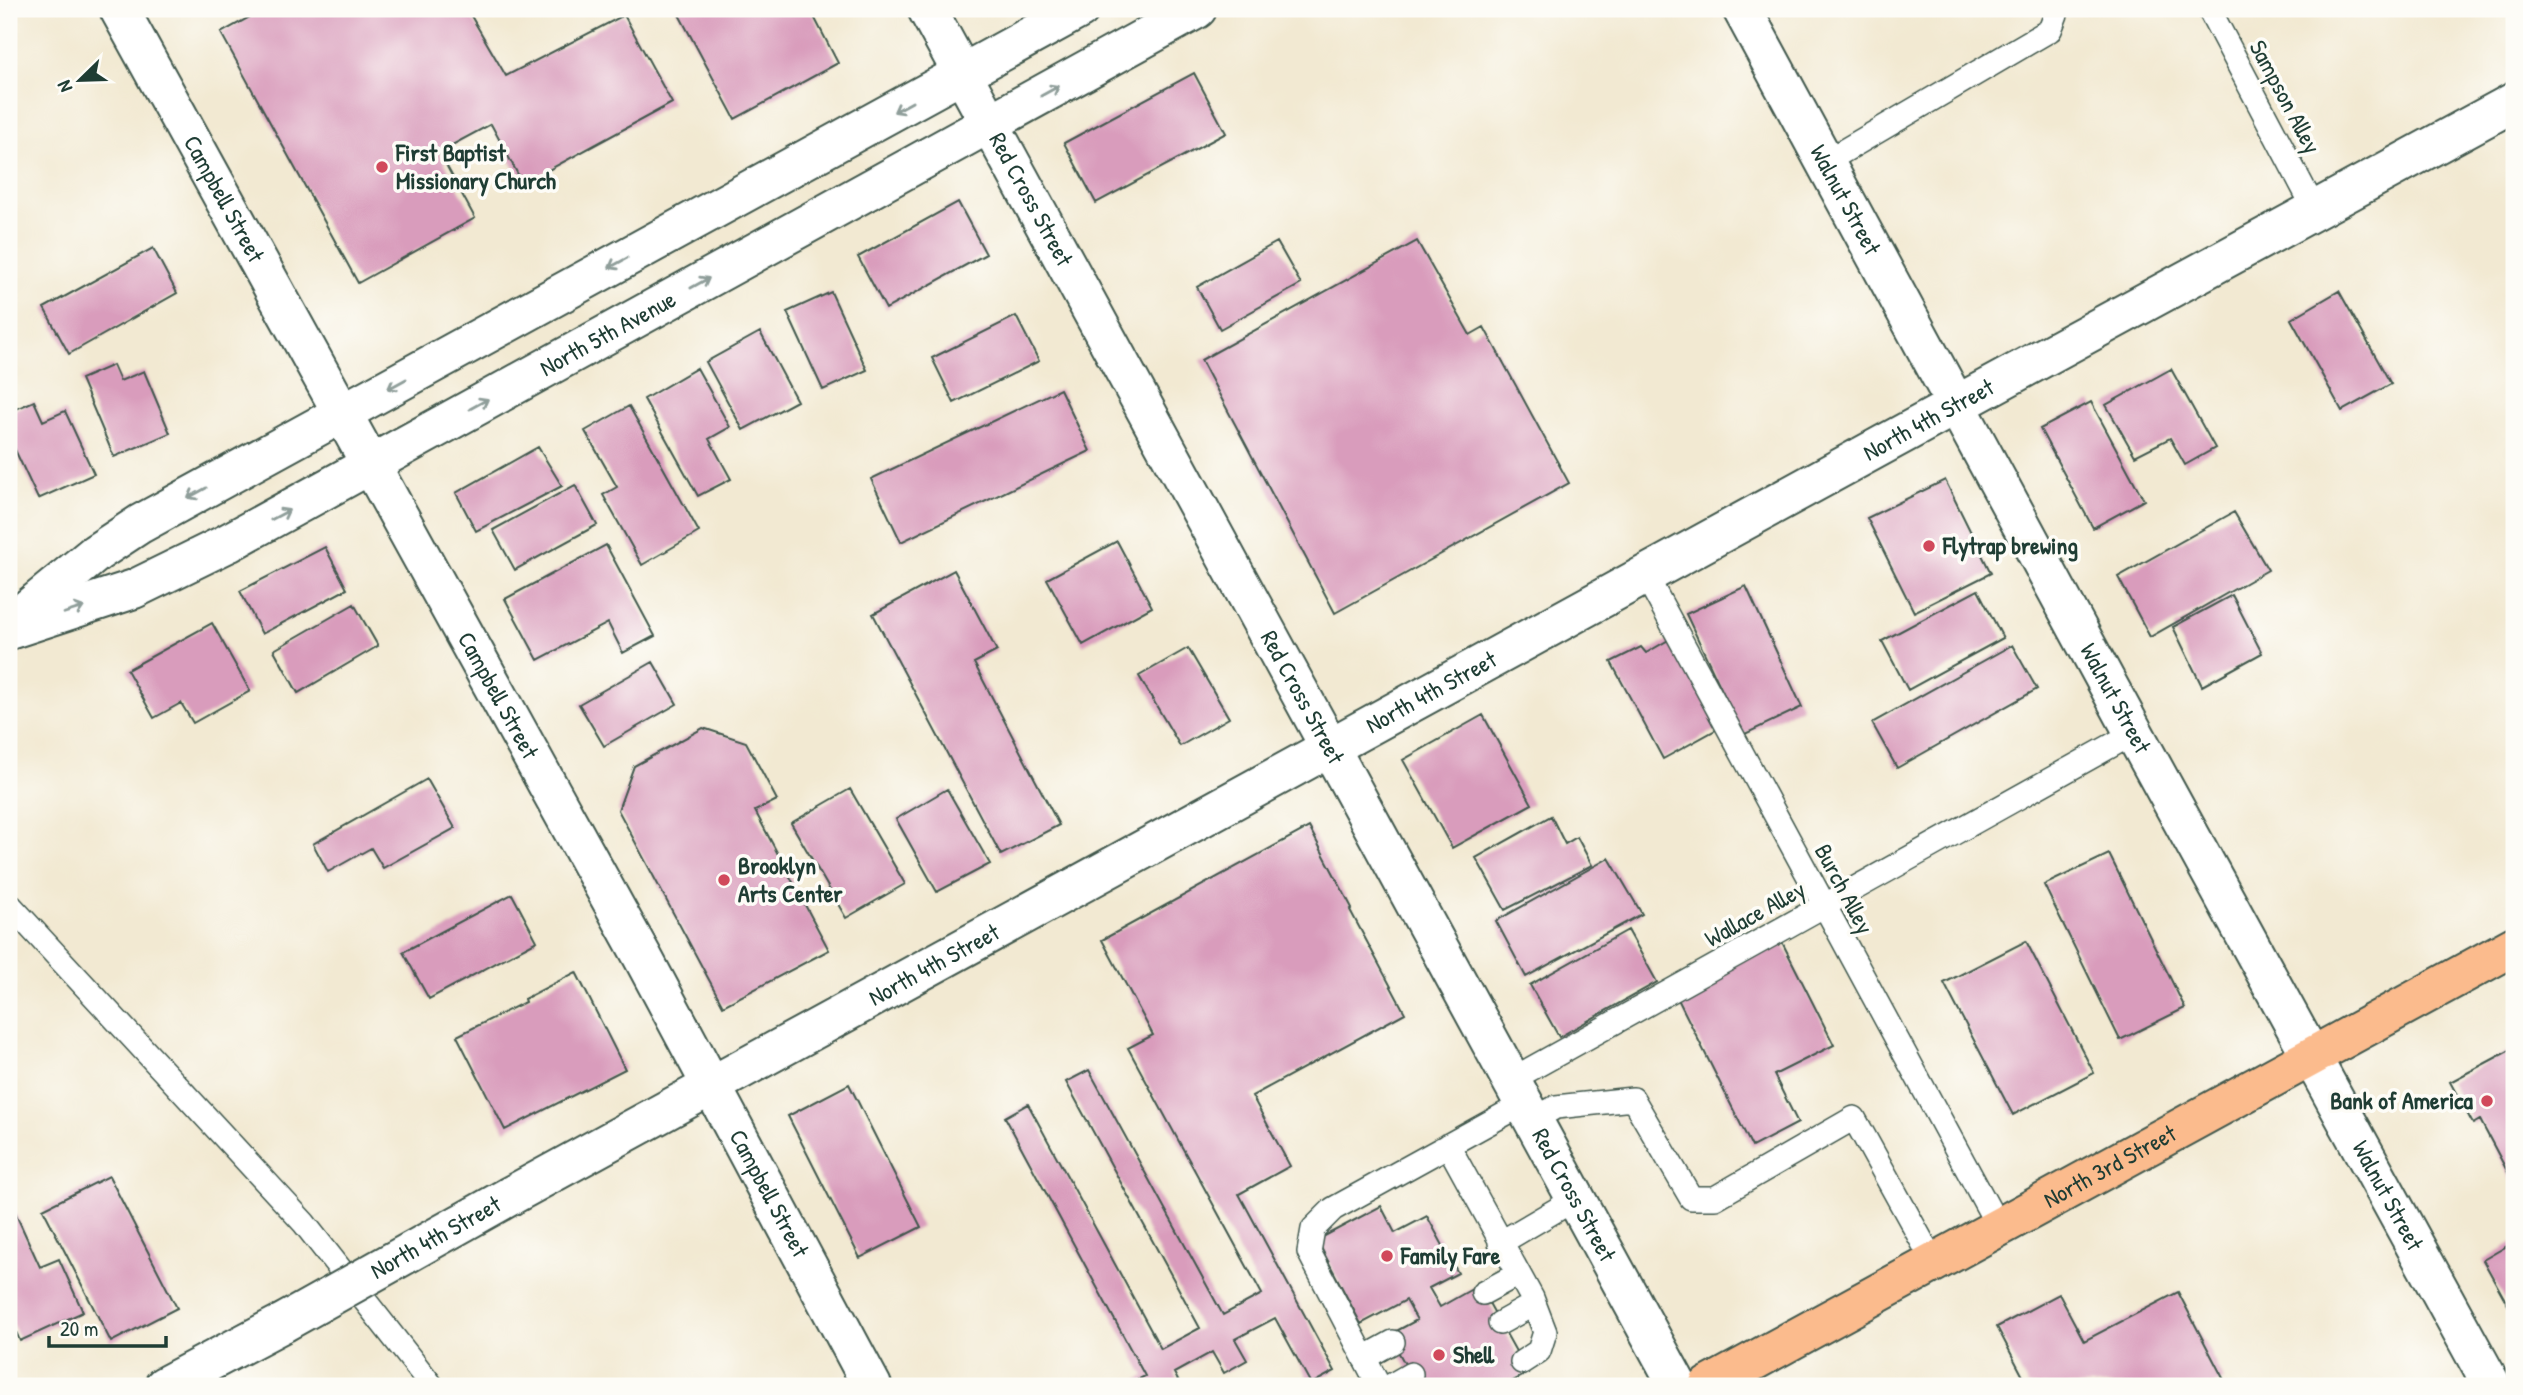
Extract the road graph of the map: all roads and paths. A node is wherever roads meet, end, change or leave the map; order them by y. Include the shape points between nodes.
1 (119, 9) edge
2 (927, 9) edge
3 (1080, 9) edge
4 (1197, 9) edge
5 (1742, 9) edge
6 (2058, 9) edge
7 (2209, 9) edge
8 (963, 74) junction
9 (2514, 102) edge
10 (990, 124) junction
11 (1825, 162) junction
12 (2315, 210) junction
13 (1956, 406) junction
14 (342, 415) junction
15 (370, 466) junction
16 (1645, 575) junction
17 (9, 624) edge
18 (9, 630) edge
19 (2134, 733) junction
20 (1329, 749) junction
21 (9, 904) edge
22 (1824, 906) junction
23 (2514, 946) edge
24 (2312, 1055) junction
25 (710, 1087) junction
26 (1522, 1101) junction
27 (1448, 1145) junction
28 (1575, 1199) junction
29 (1999, 1228) junction
30 (1500, 1243) junction
31 (1934, 1263) junction
32 (1518, 1274) junction
33 (1483, 1293) dead end
34 (1534, 1304) junction
35 (1500, 1324) dead end
36 (1393, 1342) dead end
37 (1364, 1358) junction
38 (1522, 1362) dead end
39 (1410, 1374) dead end
40 (164, 1386) edge
41 (432, 1386) edge
42 (872, 1386) edge
43 (1379, 1386) edge
44 (1390, 1386) edge
45 (1678, 1386) edge
46 (1708, 1386) edge
47 (2492, 1386) edge

1 - 14 street, Campbell Street
2 - 8 street, Red Cross Street
3 - 8 street
10 -> 4 street, North 5th Avenue
5 - 11 street, Walnut Street
6 - 11 lane via 2050,30
7 - 12 lane, Sampson Alley
8 - 10 street, Red Cross Street
8 -> 14 street
9 - 12 street, North 4th Street
15 -> 10 street, North 5th Avenue
10 - 20 street, Red Cross Street
11 - 13 street, Walnut Street
12 - 13 street, North 4th Street
13 - 16 street, North 4th Street
13 - 19 street, Walnut Street
14 - 15 street, Campbell Street
14 -> 17 street via 140,524 96,553
18 -> 15 street, North 5th Avenue via 134,589
15 - 25 street, Campbell Street
16 - 20 street, North 4th Street
16 - 22 lane, Burch Alley
19 - 22 lane, Wallace Alley
19 - 24 street, Walnut Street
20 - 25 street, North 4th Street
20 - 26 street, Red Cross Street
21 - 41 lane via 304,1223
22 - 26 lane, Wallace Alley
22 - 29 lane, Burch Alley
23 - 24 main road, North 3rd Street
24 - 29 main road, North 3rd Street
24 - 47 street, Walnut Street
25 - 40 street, North 4th Street, bridge
25 - 42 street, Campbell Street
26 - 27 lane
26 - 28 street, Red Cross Street
26 - 31 lane via 1556,1107 1633,1099 1691,1198 1715,1198 1854,1118
27 - 30 lane
27 - 37 lane via 1333,1209 1313,1229 1309,1252
28 - 30 lane
28 - 45 street, Red Cross Street
29 - 31 main road, North 3rd Street
30 - 32 lane
31 - 46 main road, North 3rd Street
32 - 33 lane
32 - 34 lane
34 - 35 lane
34 - 38 lane via 1545,1332 1539,1351
36 - 37 lane
37 - 43 lane
39 - 44 lane

